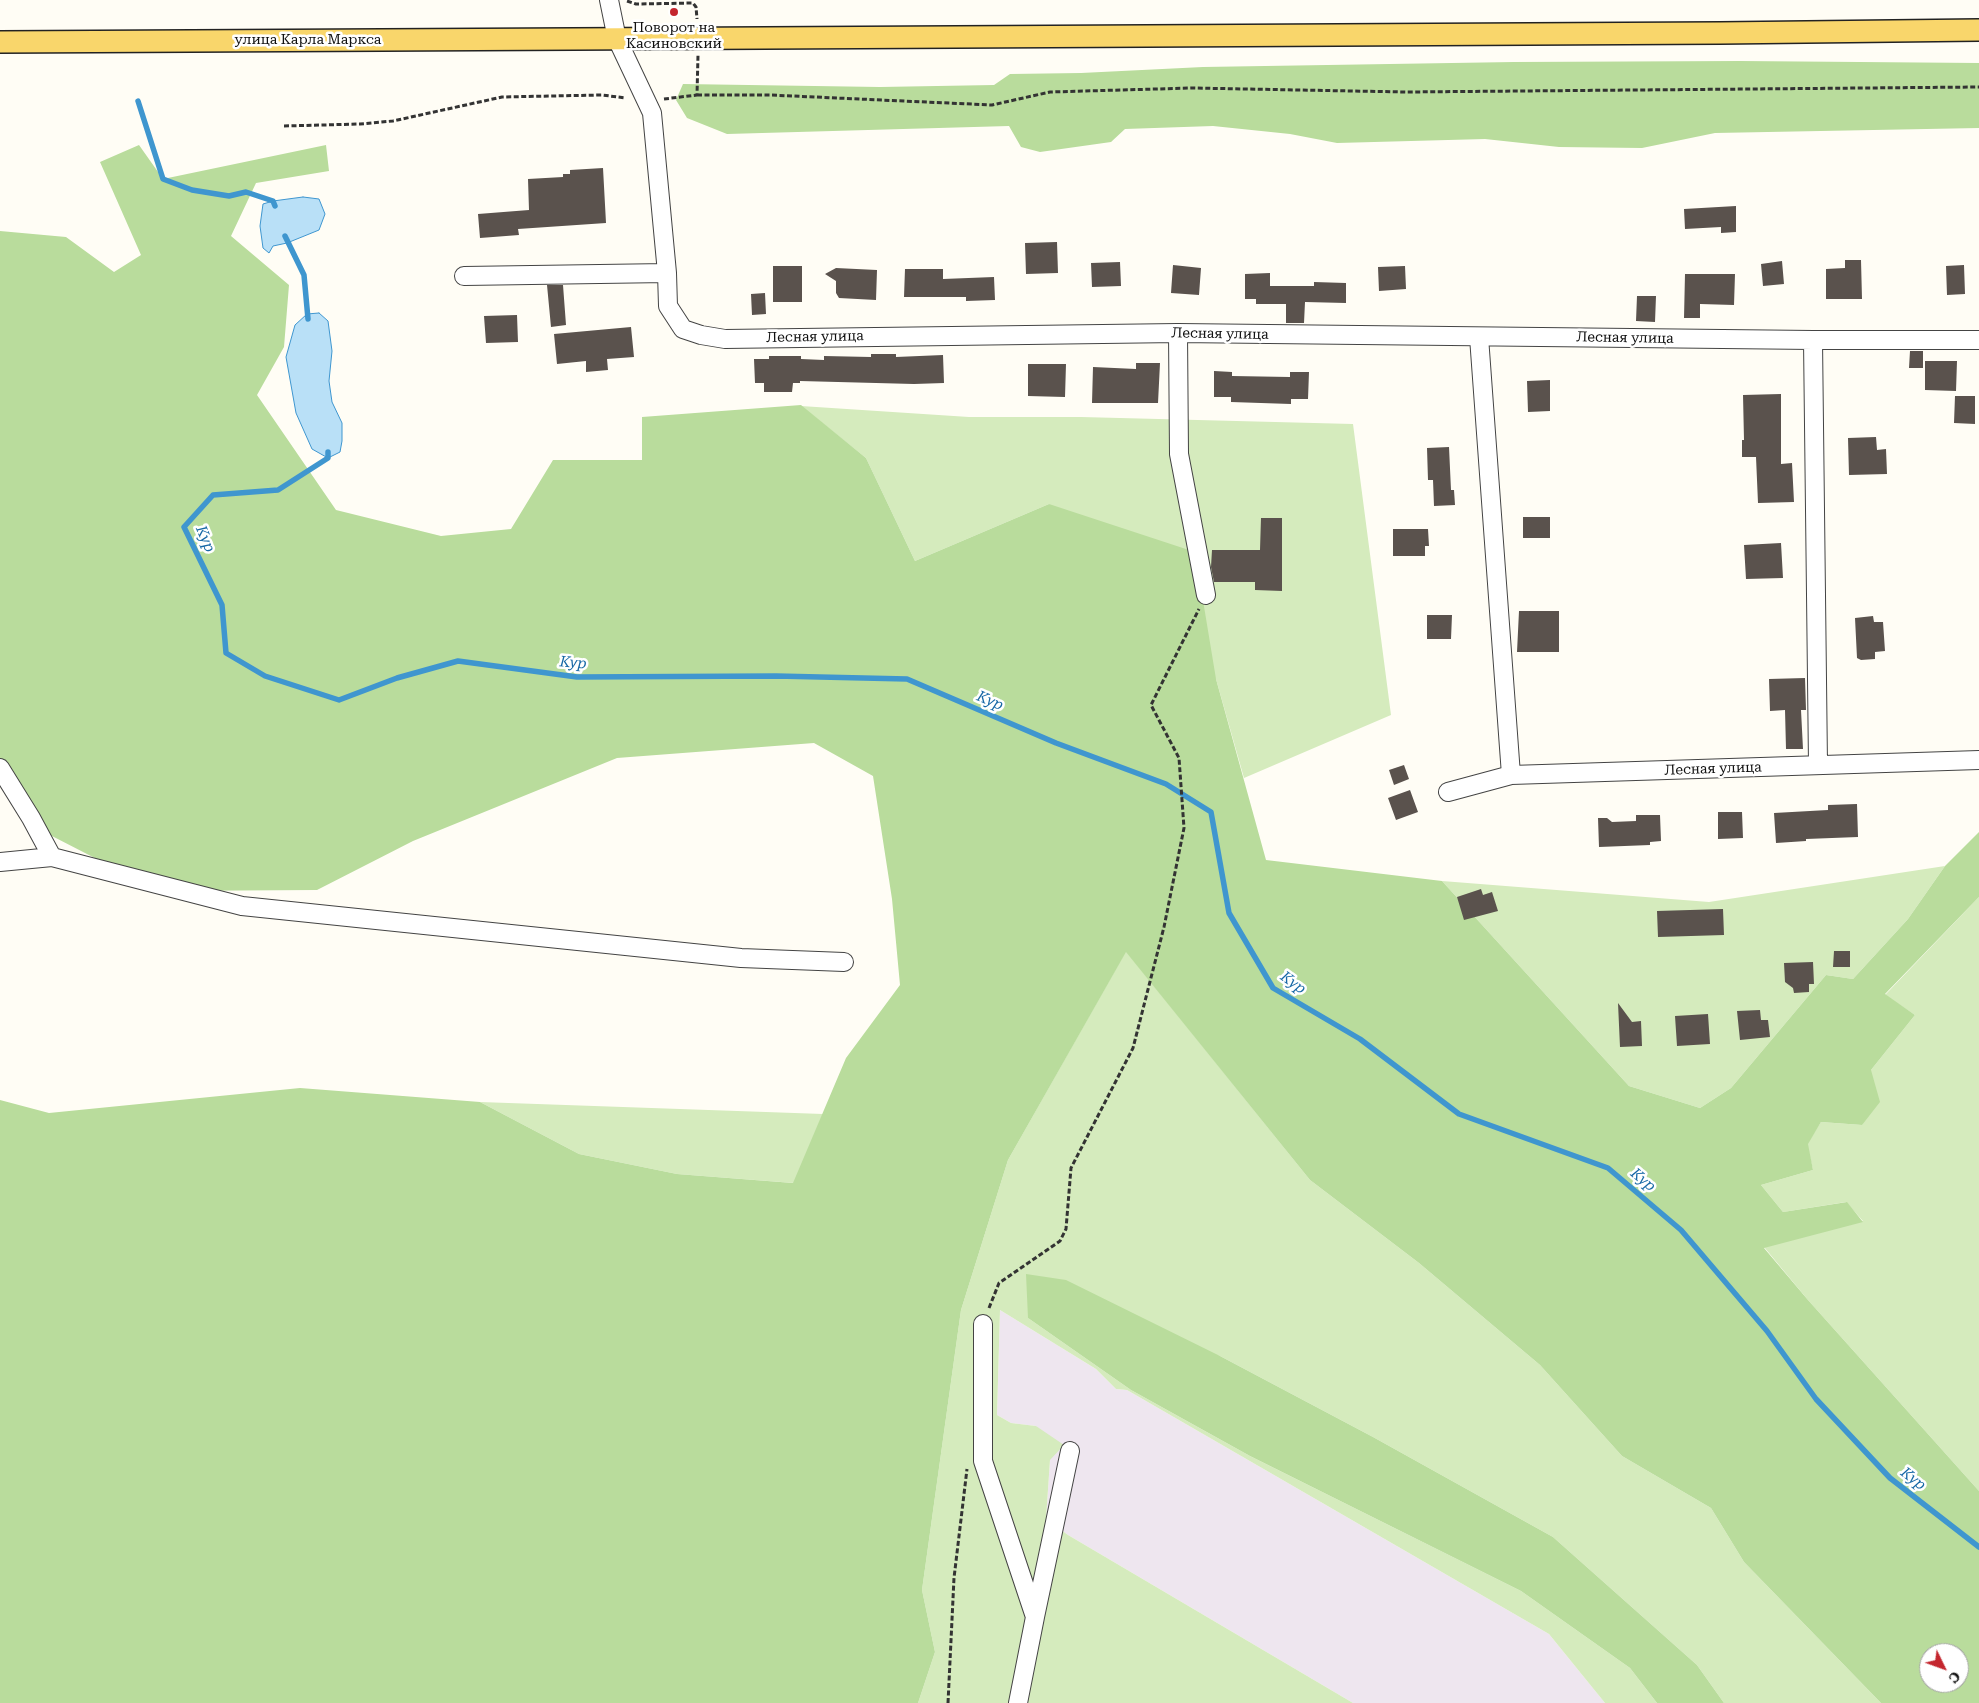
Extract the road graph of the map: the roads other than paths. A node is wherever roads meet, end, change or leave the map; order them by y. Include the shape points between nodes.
1 (609, 0) edge
2 (1979, 30) edge
3 (617, 39) junction
4 (0, 42) edge
5 (667, 273) junction
6 (464, 276) dead end
7 (1178, 333) junction
8 (1479, 337) junction
9 (1813, 340) junction
10 (1979, 340) edge
11 (1206, 594) road end
12 (1979, 760) edge
13 (1818, 765) junction
14 (0, 768) edge
15 (1511, 775) junction
16 (1448, 792) dead end
17 (52, 856) junction
18 (0, 862) edge
19 (844, 962) dead end
20 (983, 1324) road end
21 (1070, 1451) dead end
22 (1036, 1617) junction
23 (1018, 1703) edge

1 - 3 street, Лесная улица
2 - 3 main road, улица Карла Маркса
3 - 4 main road, улица Карла Маркса
3 - 5 street, Лесная улица via 649,107
5 - 6 street
5 - 7 street, Лесная улица via 668,306 682,329 725,339
7 - 8 street, Лесная улица
7 - 11 street via 1179,454
8 - 9 street, Лесная улица
8 - 15 street
9 - 10 street, Лесная улица
9 - 13 street
12 - 13 street, Лесная улица
13 - 15 street, Лесная улица
14 - 17 street
15 - 16 street, Лесная улица
17 - 18 street
17 - 19 street via 242,906 741,958
20 - 22 street via 983,1461
21 - 22 street
22 - 23 street

